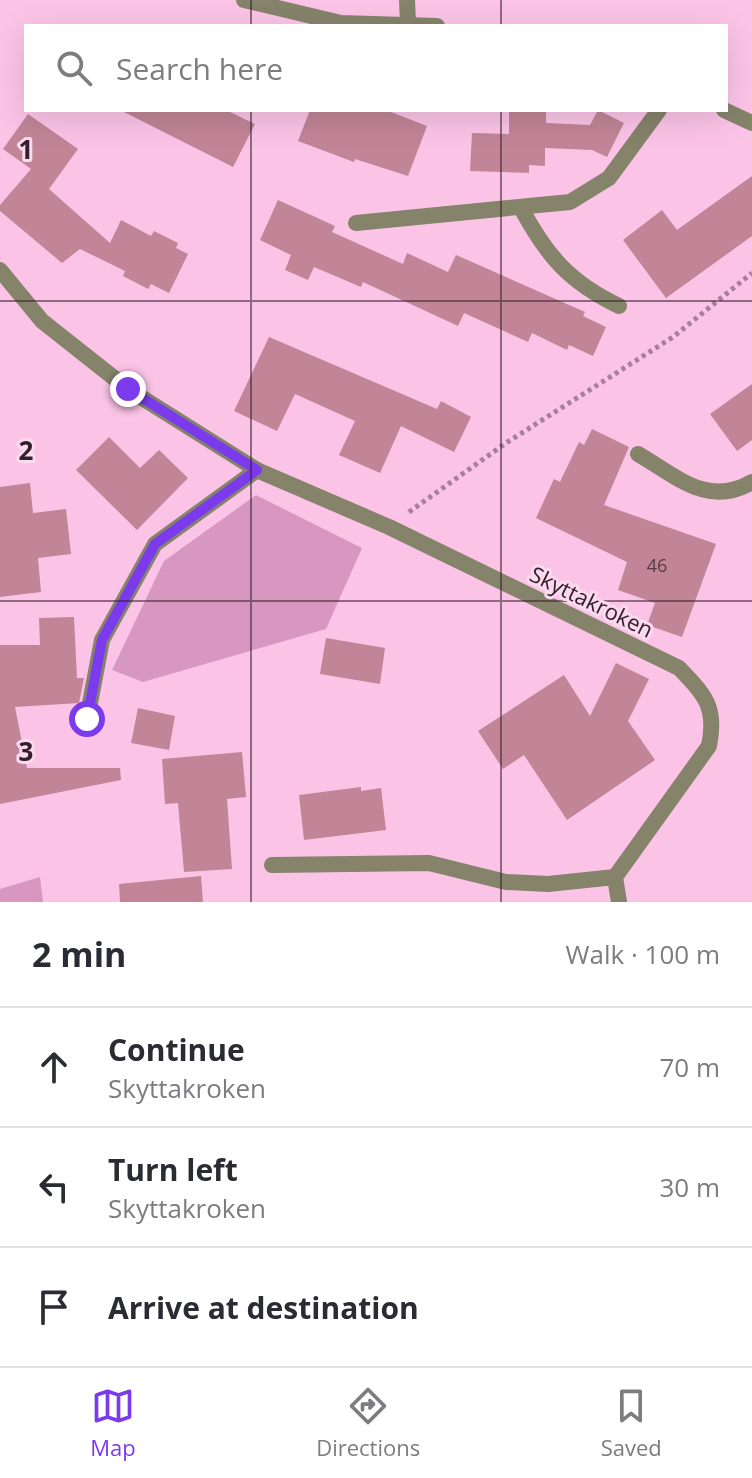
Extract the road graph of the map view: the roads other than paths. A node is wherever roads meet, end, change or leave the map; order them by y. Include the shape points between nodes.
1 (244, 0) edge
2 (407, 0) edge
3 (408, 23) junction
4 (418, 24) edge
5 (658, 112) edge
6 (728, 112) edge
7 (752, 123) edge
8 (521, 208) junction
9 (356, 223) dead end
10 (0, 270) edge
11 (619, 306) dead end
12 (638, 454) dead end
13 (257, 470) junction
14 (752, 482) edge
15 (87, 719) dead end
16 (272, 865) dead end
17 (615, 877) junction
18 (619, 902) edge

1 - 3 street via 341,23
2 - 3 street
3 - 4 street
5 - 8 street via 609,178 570,202
6 - 7 street
8 - 9 street
8 - 11 street via 557,265
10 - 13 street, Skyttakroken via 42,321 128,389
12 - 14 street via 706,493 737,491
13 - 15 street via 155,544 102,640
13 - 17 street, Skyttakroken via 389,527 679,668 705,695 714,722 709,746
16 - 17 street via 429,863 506,882 548,884
17 - 18 street

